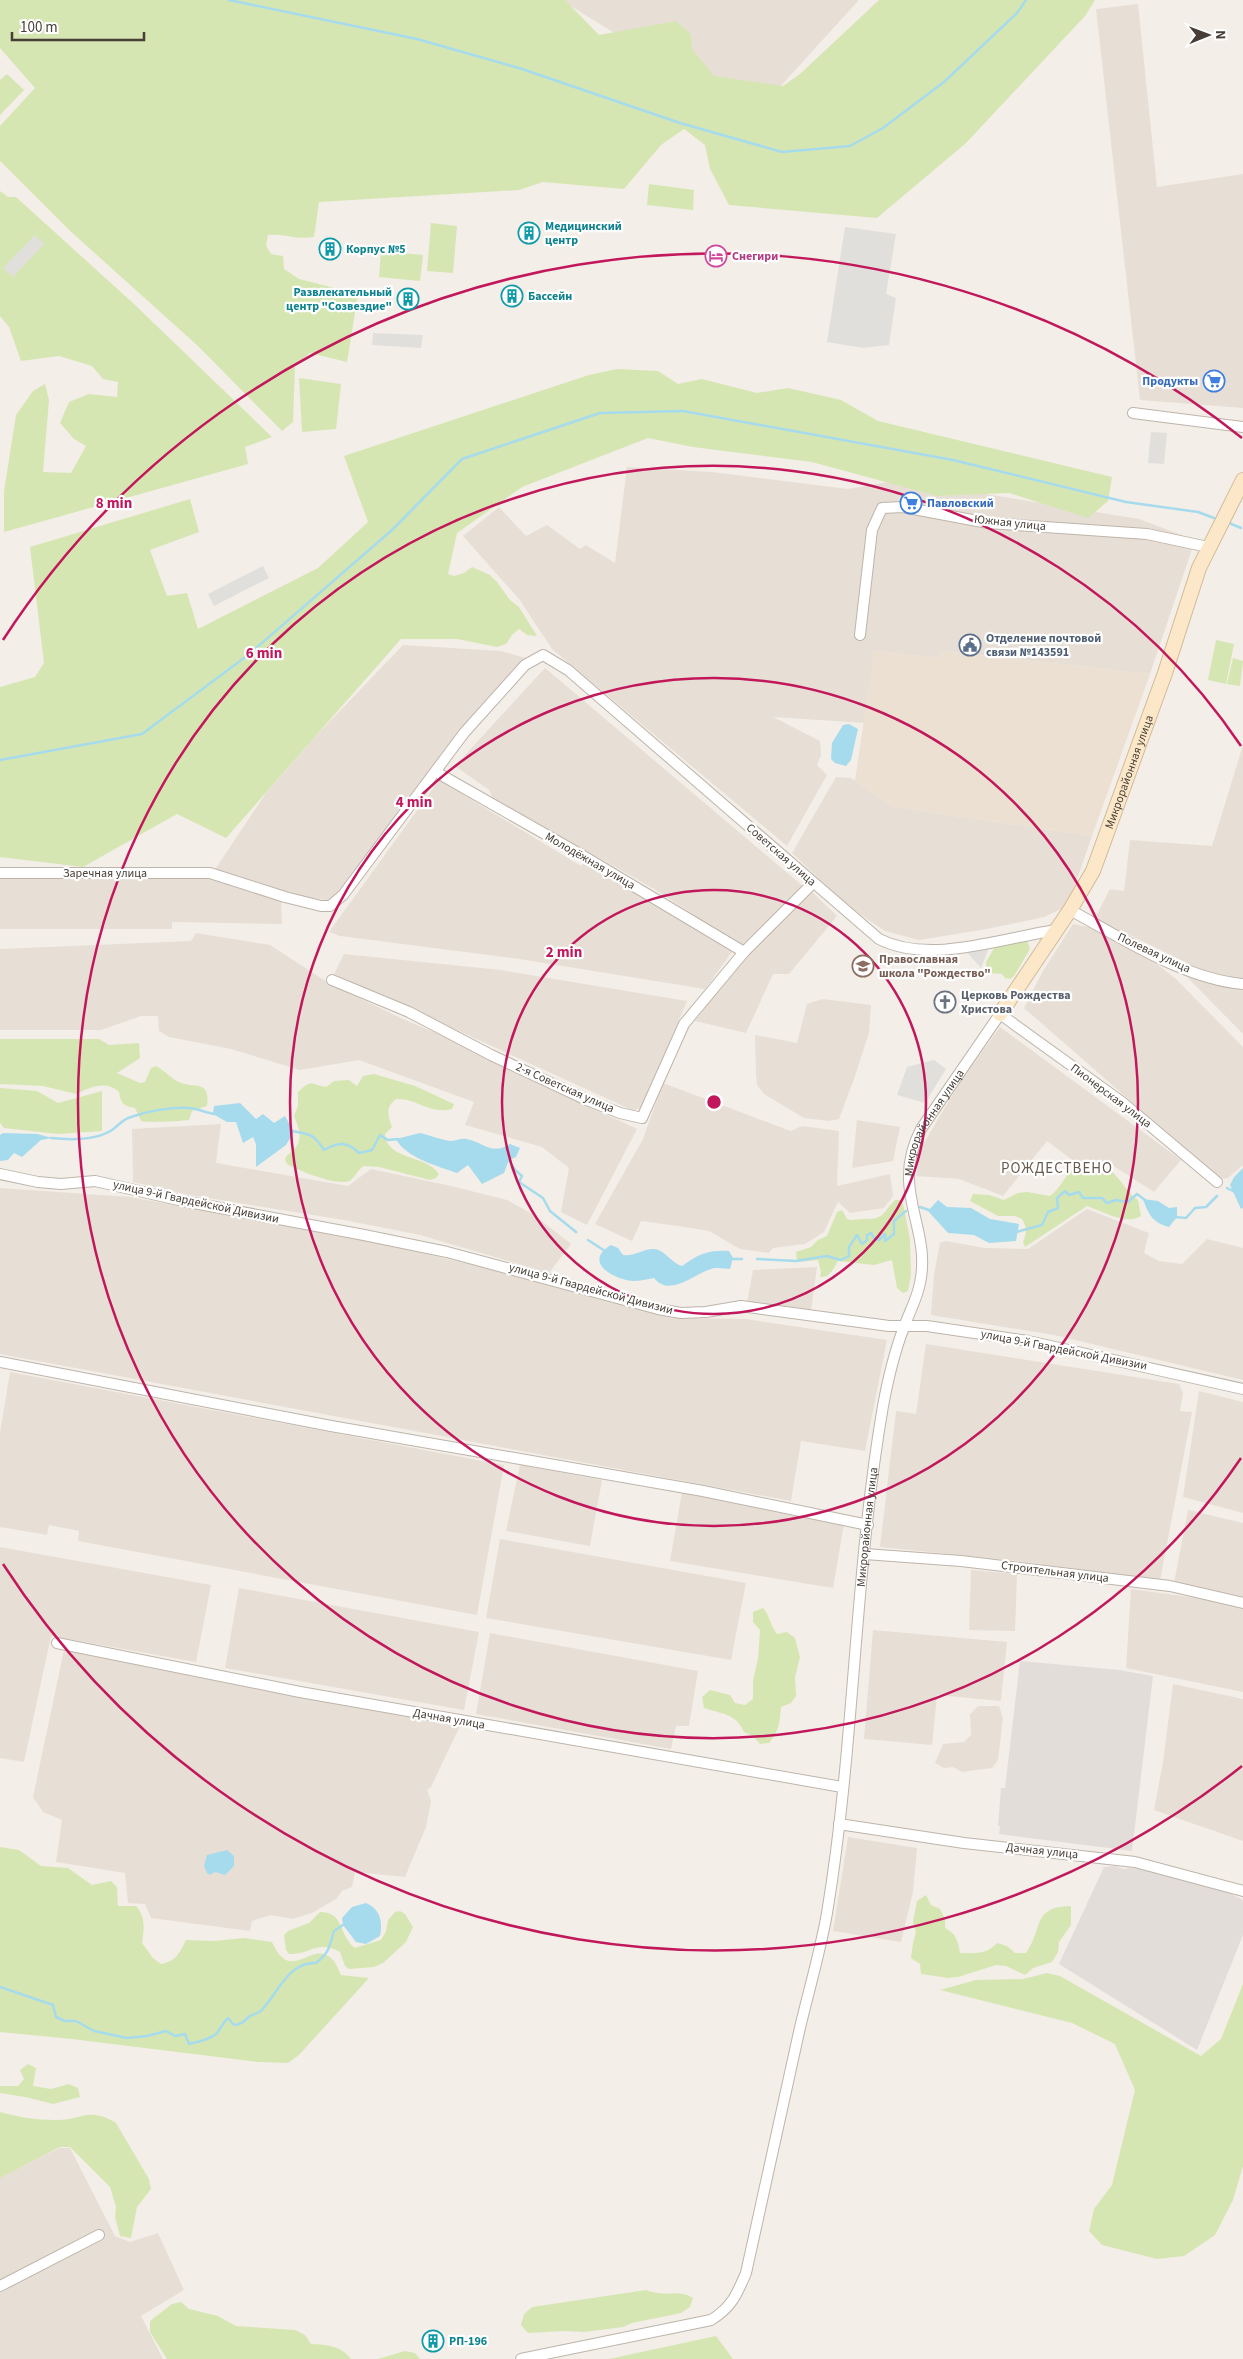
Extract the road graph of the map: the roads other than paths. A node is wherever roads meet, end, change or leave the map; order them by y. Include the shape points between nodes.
1 (1133, 412) dead end
2 (1243, 427) edge
3 (1243, 480) edge
4 (1208, 547) junction
5 (860, 635) dead end
6 (436, 772) junction
7 (0, 873) edge
8 (813, 883) junction
9 (1070, 910) junction
10 (1056, 930) junction
11 (744, 952) junction
12 (332, 980) dead end
13 (1243, 984) edge
14 (1000, 1014) junction
15 (0, 1174) edge
16 (1217, 1182) dead end
17 (904, 1326) junction
18 (0, 1362) edge
19 (1243, 1389) edge
20 (868, 1525) junction
21 (865, 1554) junction
22 (1243, 1602) edge
23 (57, 1643) dead end
24 (842, 1787) junction
25 (839, 1824) junction
26 (1243, 1891) edge
27 (99, 2235) dead end
28 (0, 2286) edge
29 (521, 2359) edge

1 - 2 street
3 - 4 street, Микрорайонная улица
4 - 5 street, Южная улица via 1147,534 988,523 903,507 882,508 872,530
4 - 9 street, Микрорайонная улица via 1109,832 1093,871
6 - 7 street, Заречная улица via 343,895 330,906 302,902 210,873
6 - 8 street, Советская улица via 464,733 525,666 543,655 568,670
6 - 11 street, Молодёжная улица
8 - 10 street, Советская улица via 879,939 906,949 943,949
8 - 11 street, 2-я Советская улица
9 - 10 street, Микрорайонная улица
9 - 13 street, Полевая улица via 1174,964
10 - 14 street, Микрорайонная улица
11 - 12 street, 2-я Советская улица via 684,1024 642,1118 587,1100 409,1012
14 - 16 street, Пионерская улица via 1122,1102
14 - 17 street, Микрорайонная улица via 914,1142 908,1165 908,1184 919,1235 922,1271
15 - 17 street, улица 9-й Гвардейской Дивизии via 54,1183 95,1181 183,1201 364,1234 447,1252 681,1313 741,1306
17 - 19 street, улица 9-й Гвардейской Дивизии via 927,1326 1028,1341
17 - 20 street, Микрорайонная улица via 890,1367
18 - 20 street via 331,1426 703,1491
20 - 21 street, Микрорайонная улица
21 - 22 street, Строительная улица via 961,1561 1170,1586
21 - 24 street, Микрорайонная улица
23 - 24 street, Дачная улица via 300,1692
24 - 25 street, Микрорайонная улица
25 - 26 street, Дачная улица via 964,1843 1135,1862
25 - 29 street, Микрорайонная улица via 824,1931 746,2273 735,2298 725,2311 711,2320
27 - 28 street

